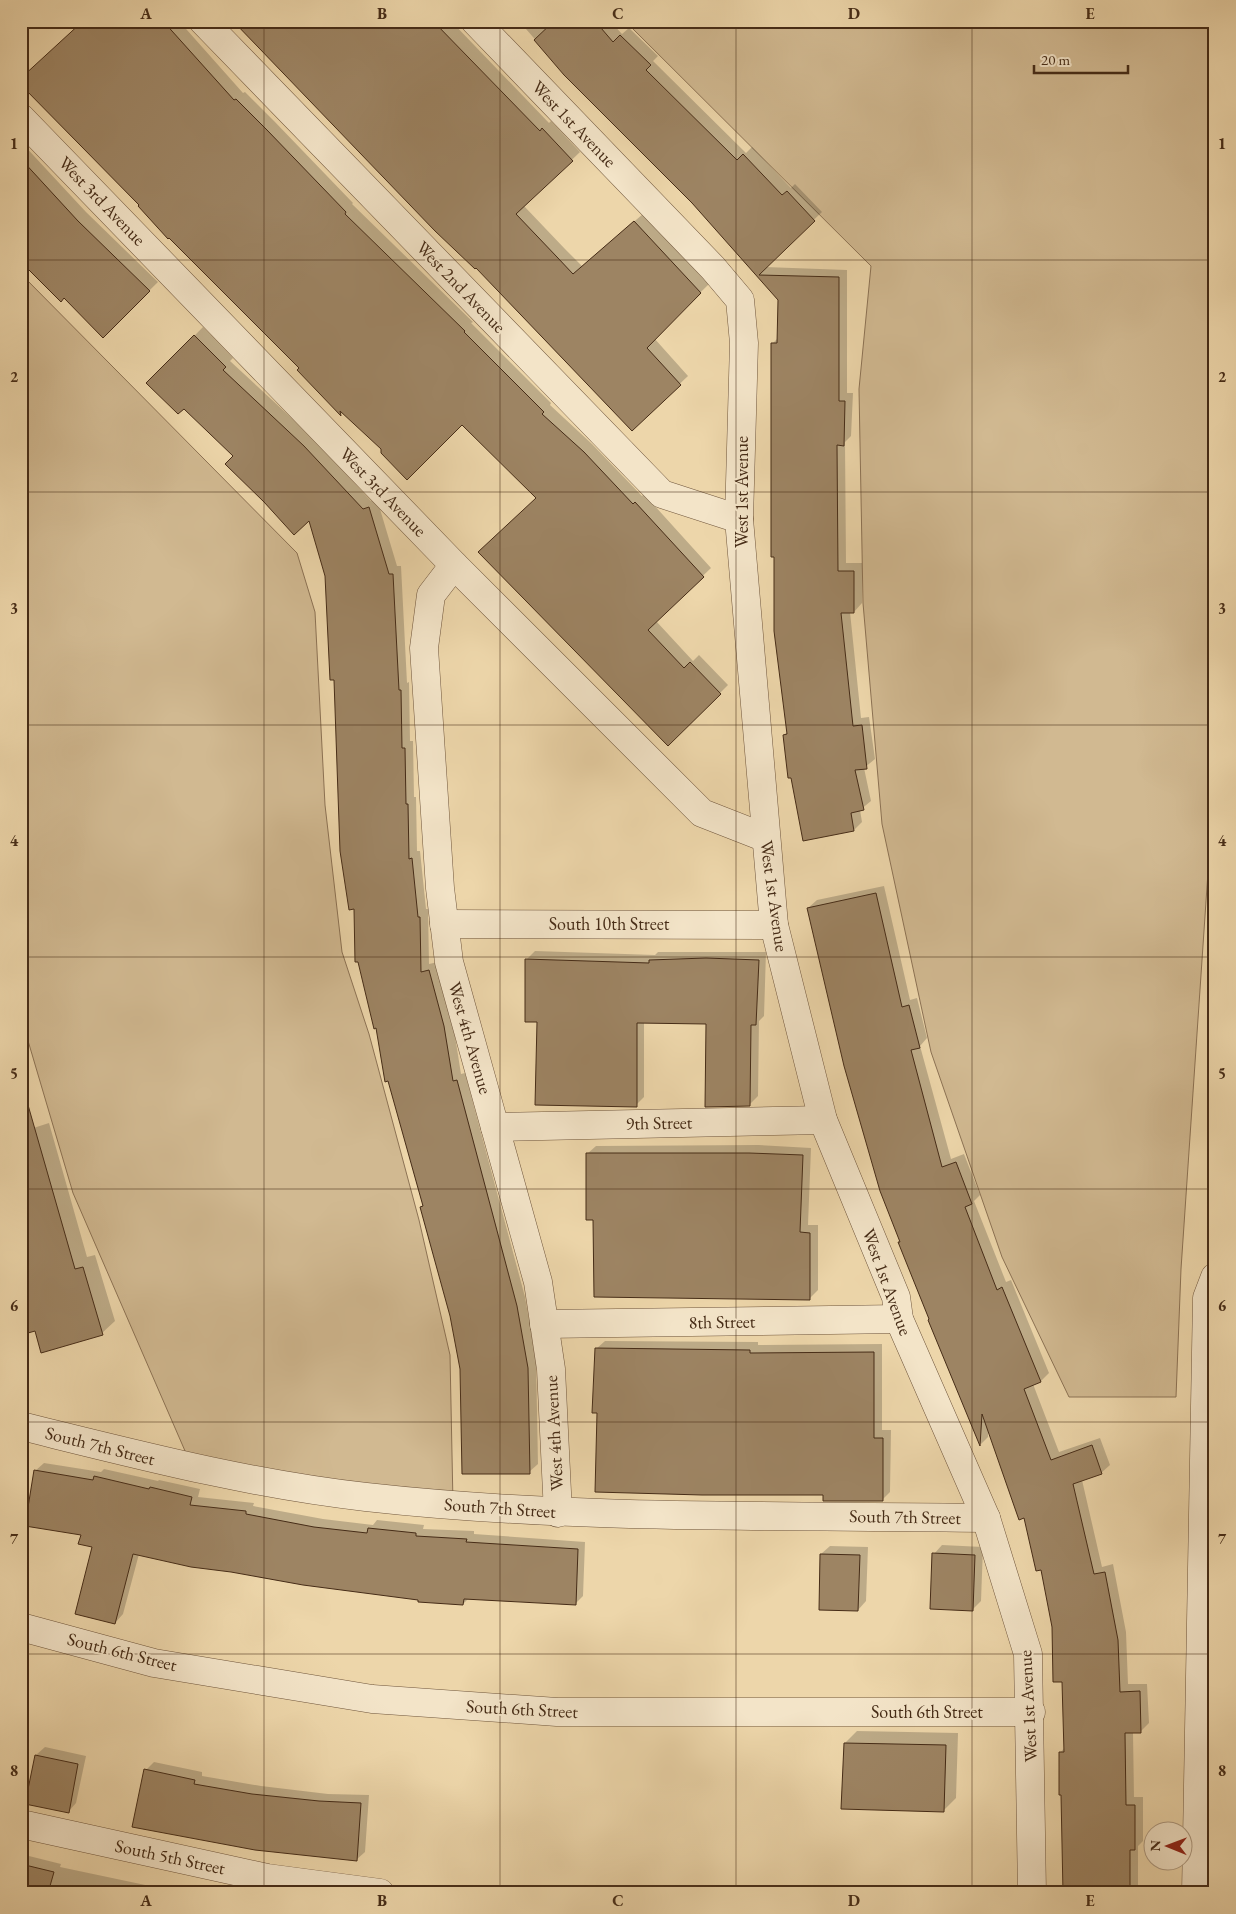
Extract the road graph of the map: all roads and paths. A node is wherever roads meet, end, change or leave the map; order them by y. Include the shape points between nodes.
1 (203, 21) edge
2 (475, 21) edge
3 (21, 118) edge
4 (739, 520) junction
5 (454, 565) junction
6 (766, 838) junction
7 (444, 924) junction
8 (774, 925) junction
9 (822, 1120) junction
10 (496, 1127) junction
11 (1215, 1278) edge
12 (899, 1320) junction
13 (544, 1324) junction
14 (21, 1426) edge
15 (558, 1513) junction
16 (986, 1518) junction
17 (21, 1627) edge
18 (1030, 1712) junction
19 (21, 1824) edge
20 (380, 1893) edge
21 (1032, 1893) edge
22 (1196, 1893) edge

1 - 4 street, West 2nd Avenue via 662,494
2 - 4 street, West 1st Avenue via 740,300 744,343
3 - 5 street, West 3rd Avenue
4 - 6 street, West 1st Avenue
5 - 6 street, West 3rd Avenue via 702,813
5 - 7 street, West 4th Avenue via 431,595 424,648
6 - 8 street, West 1st Avenue
7 - 8 street, South 10th Street
7 - 10 street, West 4th Avenue via 449,962
8 - 9 street, West 1st Avenue
9 - 10 street, 9th Street
9 - 12 street, West 1st Avenue via 896,1297
10 - 13 street, West 4th Avenue via 538,1282
11 - 22 street via 1207,1298
12 - 13 street, 8th Street
12 - 16 street, West 1st Avenue
13 - 15 street, West 4th Avenue via 551,1369
14 - 15 street, South 7th Street via 180,1465 277,1484 365,1497
15 - 16 street, South 7th Street
16 - 18 street, West 1st Avenue via 1028,1654
17 - 18 street, South 6th Street via 154,1663 372,1699 557,1712
18 - 21 street, West 1st Avenue
19 - 20 street, South 5th Street via 267,1878

